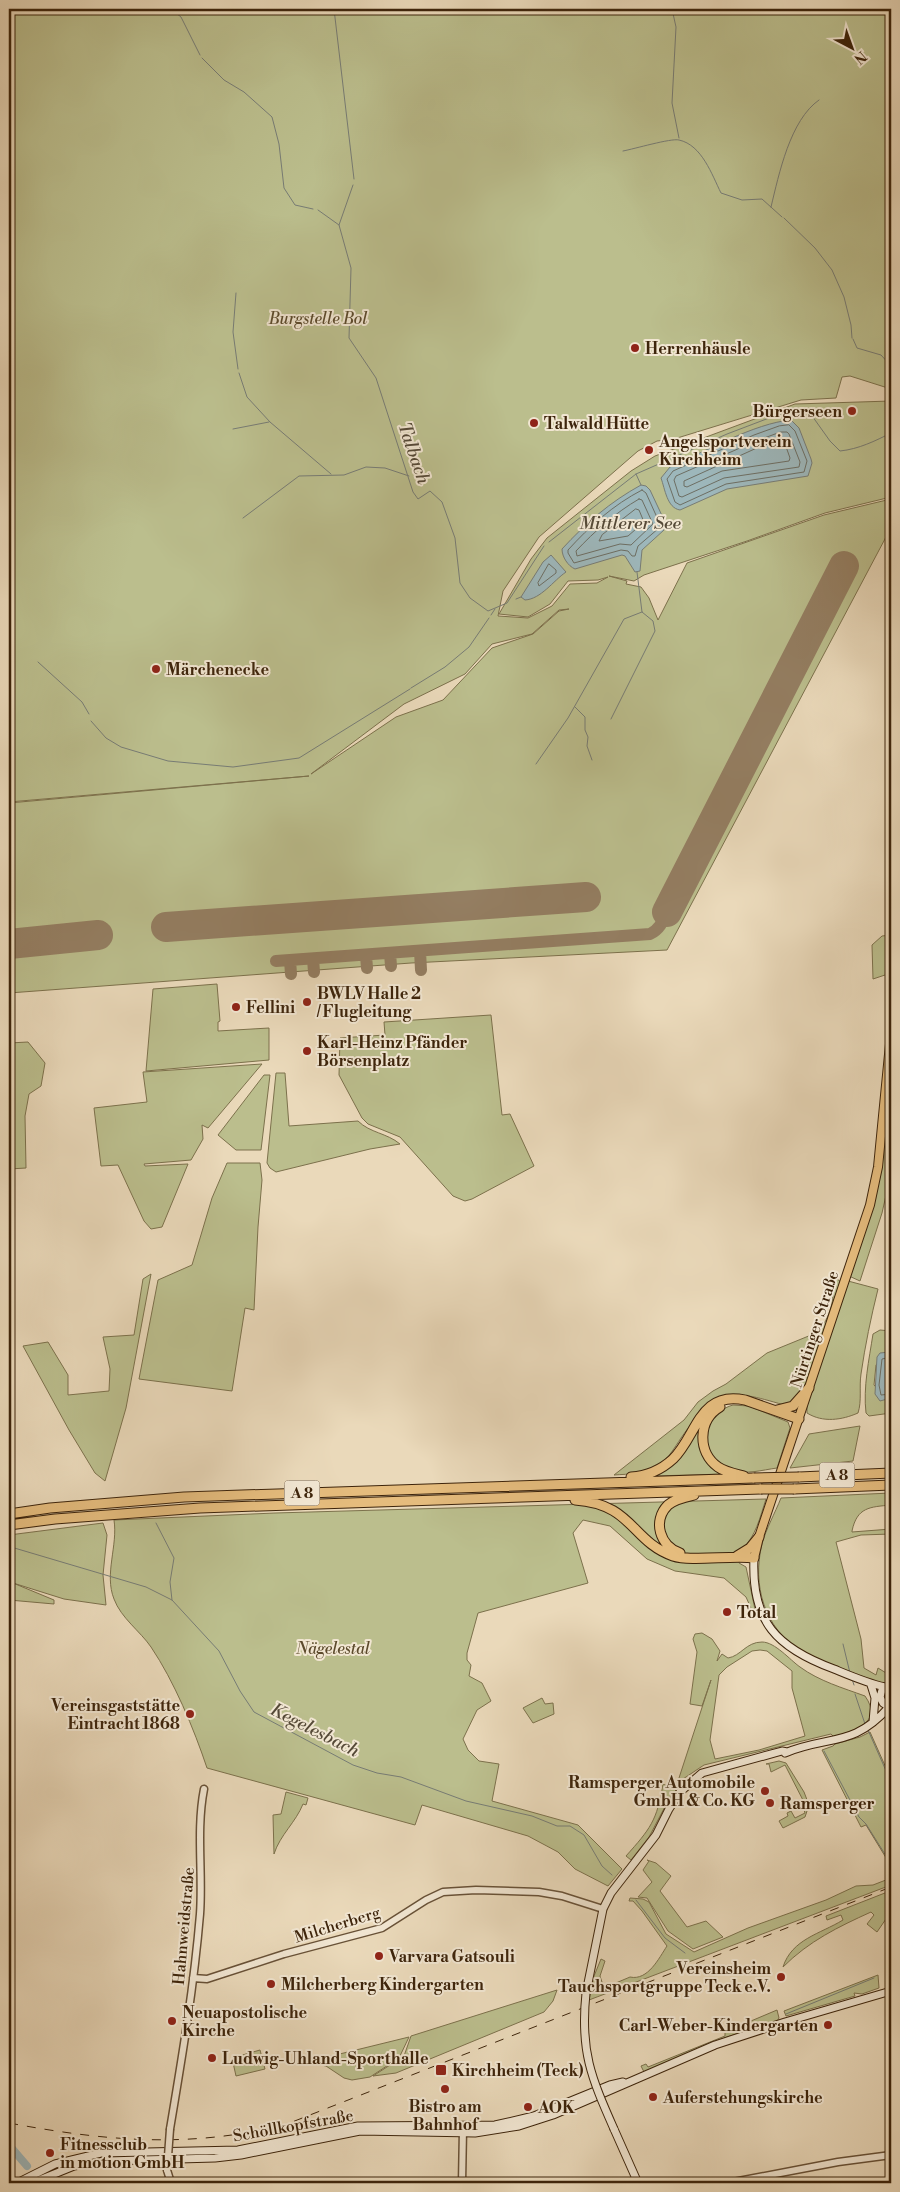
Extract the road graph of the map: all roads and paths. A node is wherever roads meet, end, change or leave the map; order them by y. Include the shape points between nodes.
1 (891, 1034) edge
2 (809, 1388) junction
3 (745, 1400) junction
4 (776, 1410) junction
5 (799, 1419) junction
6 (891, 1473) edge
7 (754, 1478) junction
8 (617, 1483) junction
9 (891, 1485) edge
10 (706, 1491) junction
11 (569, 1496) junction
12 (9, 1514) edge
13 (9, 1525) edge
14 (759, 1537) junction
15 (737, 1556) junction
16 (692, 1558) junction
17 (754, 1558) junction
18 (867, 1682) junction
19 (886, 1688) edge
20 (888, 1706) edge
21 (873, 1722) junction
22 (204, 1790) dead end
23 (603, 1909) junction
24 (193, 1978) junction
25 (891, 1992) edge
26 (463, 2129) junction
27 (891, 2155) edge
28 (17, 2183) edge
29 (32, 2183) edge
30 (171, 2183) edge
31 (462, 2183) edge
32 (638, 2183) edge
33 (728, 2183) edge

1 - 2 main road, Nürtinger Straße via 875,1186
2 - 4 highway via 793,1406
2 - 5 main road, Nürtinger Straße
3 - 4 highway
3 - 7 highway via 730,1402 712,1414 704,1426 703,1441 709,1457 718,1466
3 - 8 highway via 730,1398 715,1404 700,1417 680,1450 665,1465
4 - 5 highway
5 - 14 main road, Nürtinger Straße
6 - 7 highway, A 8, bridge
7 - 8 highway, A 8
8 - 12 highway, A 8 via 184,1497
9 - 10 highway, A 8, bridge
10 - 11 highway, A 8
10 - 16 highway via 673,1502 661,1519 660,1531 665,1543 675,1552
11 - 13 highway, A 8 via 219,1507
11 - 16 highway via 608,1507 621,1514 661,1551
14 - 15 highway
14 - 17 main road, Nürtinger Straße
15 - 16 highway
15 - 17 highway
17 - 18 main road, Nürtinger Straße via 758,1602 779,1639 806,1658
18 - 19 main road, Nürtinger Straße
18 - 21 main road via 875,1698
19 - 20 main road
20 - 21 main road
21 - 23 main road via 861,1732 713,1769 690,1782 674,1799 656,1835 611,1892
22 - 24 street, Hahnweidstraße via 200,1821 202,1880
23 - 24 street, Milcherberg via 539,1892 443,1892 382,1928 207,1979
23 - 32 main road, bridge via 586,1993 583,2027 588,2066
24 - 30 street, Hahnweidstraße, bridge via 170,2129 167,2170
25 - 26 main road, Schöllkopfstraße via 755,2031 632,2080 610,2084 550,2110 518,2120
26 - 28 main road, Schöllkopfstraße via 358,2126 238,2150 101,2153 55,2164
26 - 29 main road, Schöllkopfstraße via 360,2131 215,2158 106,2160 74,2166
26 - 31 street
27 - 33 street

